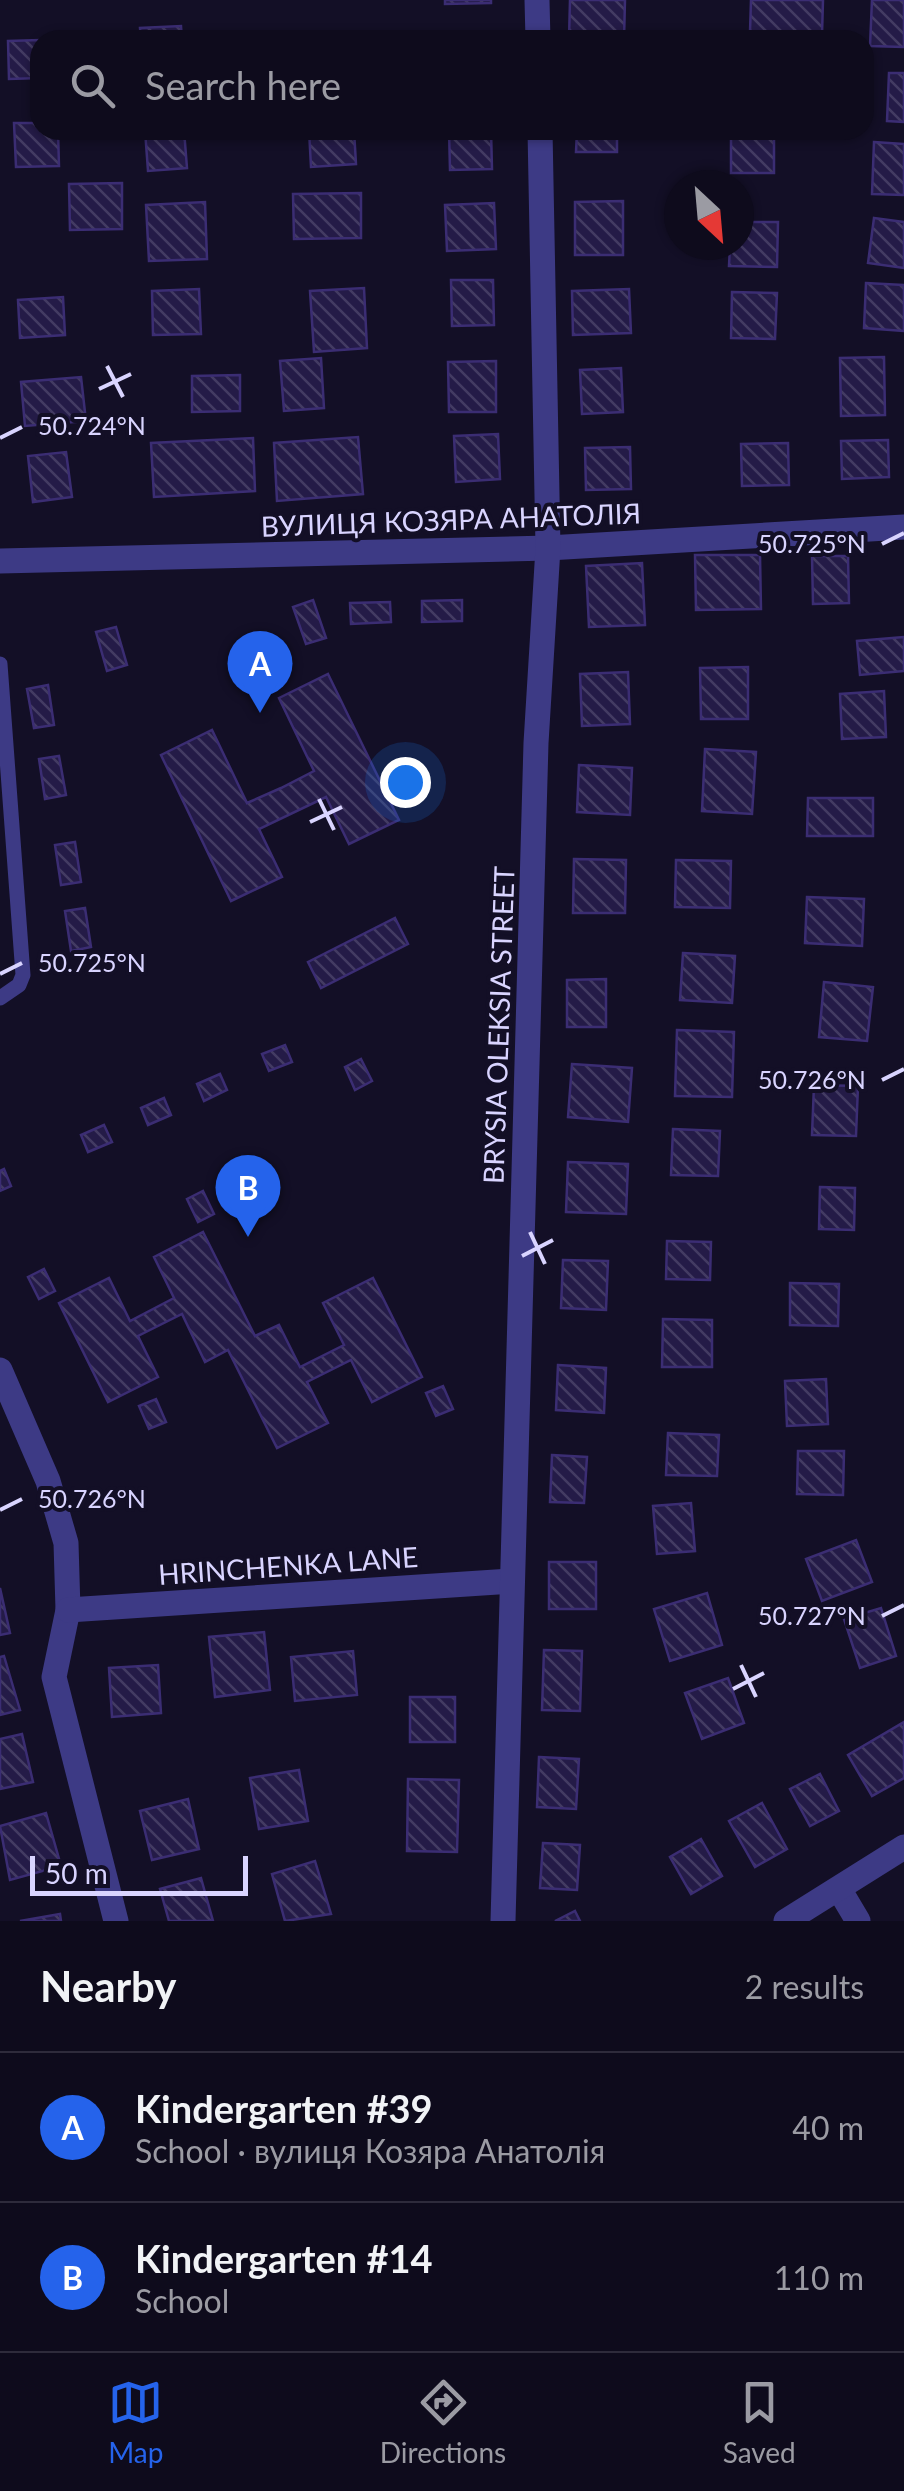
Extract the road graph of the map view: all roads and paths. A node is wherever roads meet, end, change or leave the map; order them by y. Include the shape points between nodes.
1 (537, 0) edge
2 (538, 30) edge
3 (540, 140) edge
4 (904, 527) edge
5 (548, 548) junction
6 (0, 561) edge
7 (0, 664) edge
8 (0, 998) edge
9 (0, 1370) edge
10 (512, 1581) junction
11 (68, 1610) junction
12 (904, 1847) edge
13 (838, 1889) junction
14 (116, 1921) edge
15 (503, 1921) edge
16 (786, 1921) edge
17 (858, 1921) edge

1 - 2 street
3 - 5 street, BRYSIA OLEKSIA STREET
4 - 5 street, ВУЛИЦЯ КОЗЯРА АНАТОЛІЯ
5 - 6 street, ВУЛИЦЯ КОЗЯРА АНАТОЛІЯ
5 - 10 street, BRYSIA OLEKSIA STREET via 535,763
7 - 8 lane via 23,975
9 - 11 street via 48,1481 66,1543
10 - 11 street, HRINCHENKA LANE
10 - 15 street, BRYSIA OLEKSIA STREET
11 - 14 street via 54,1677
12 - 13 street
13 - 16 street
13 - 17 street

